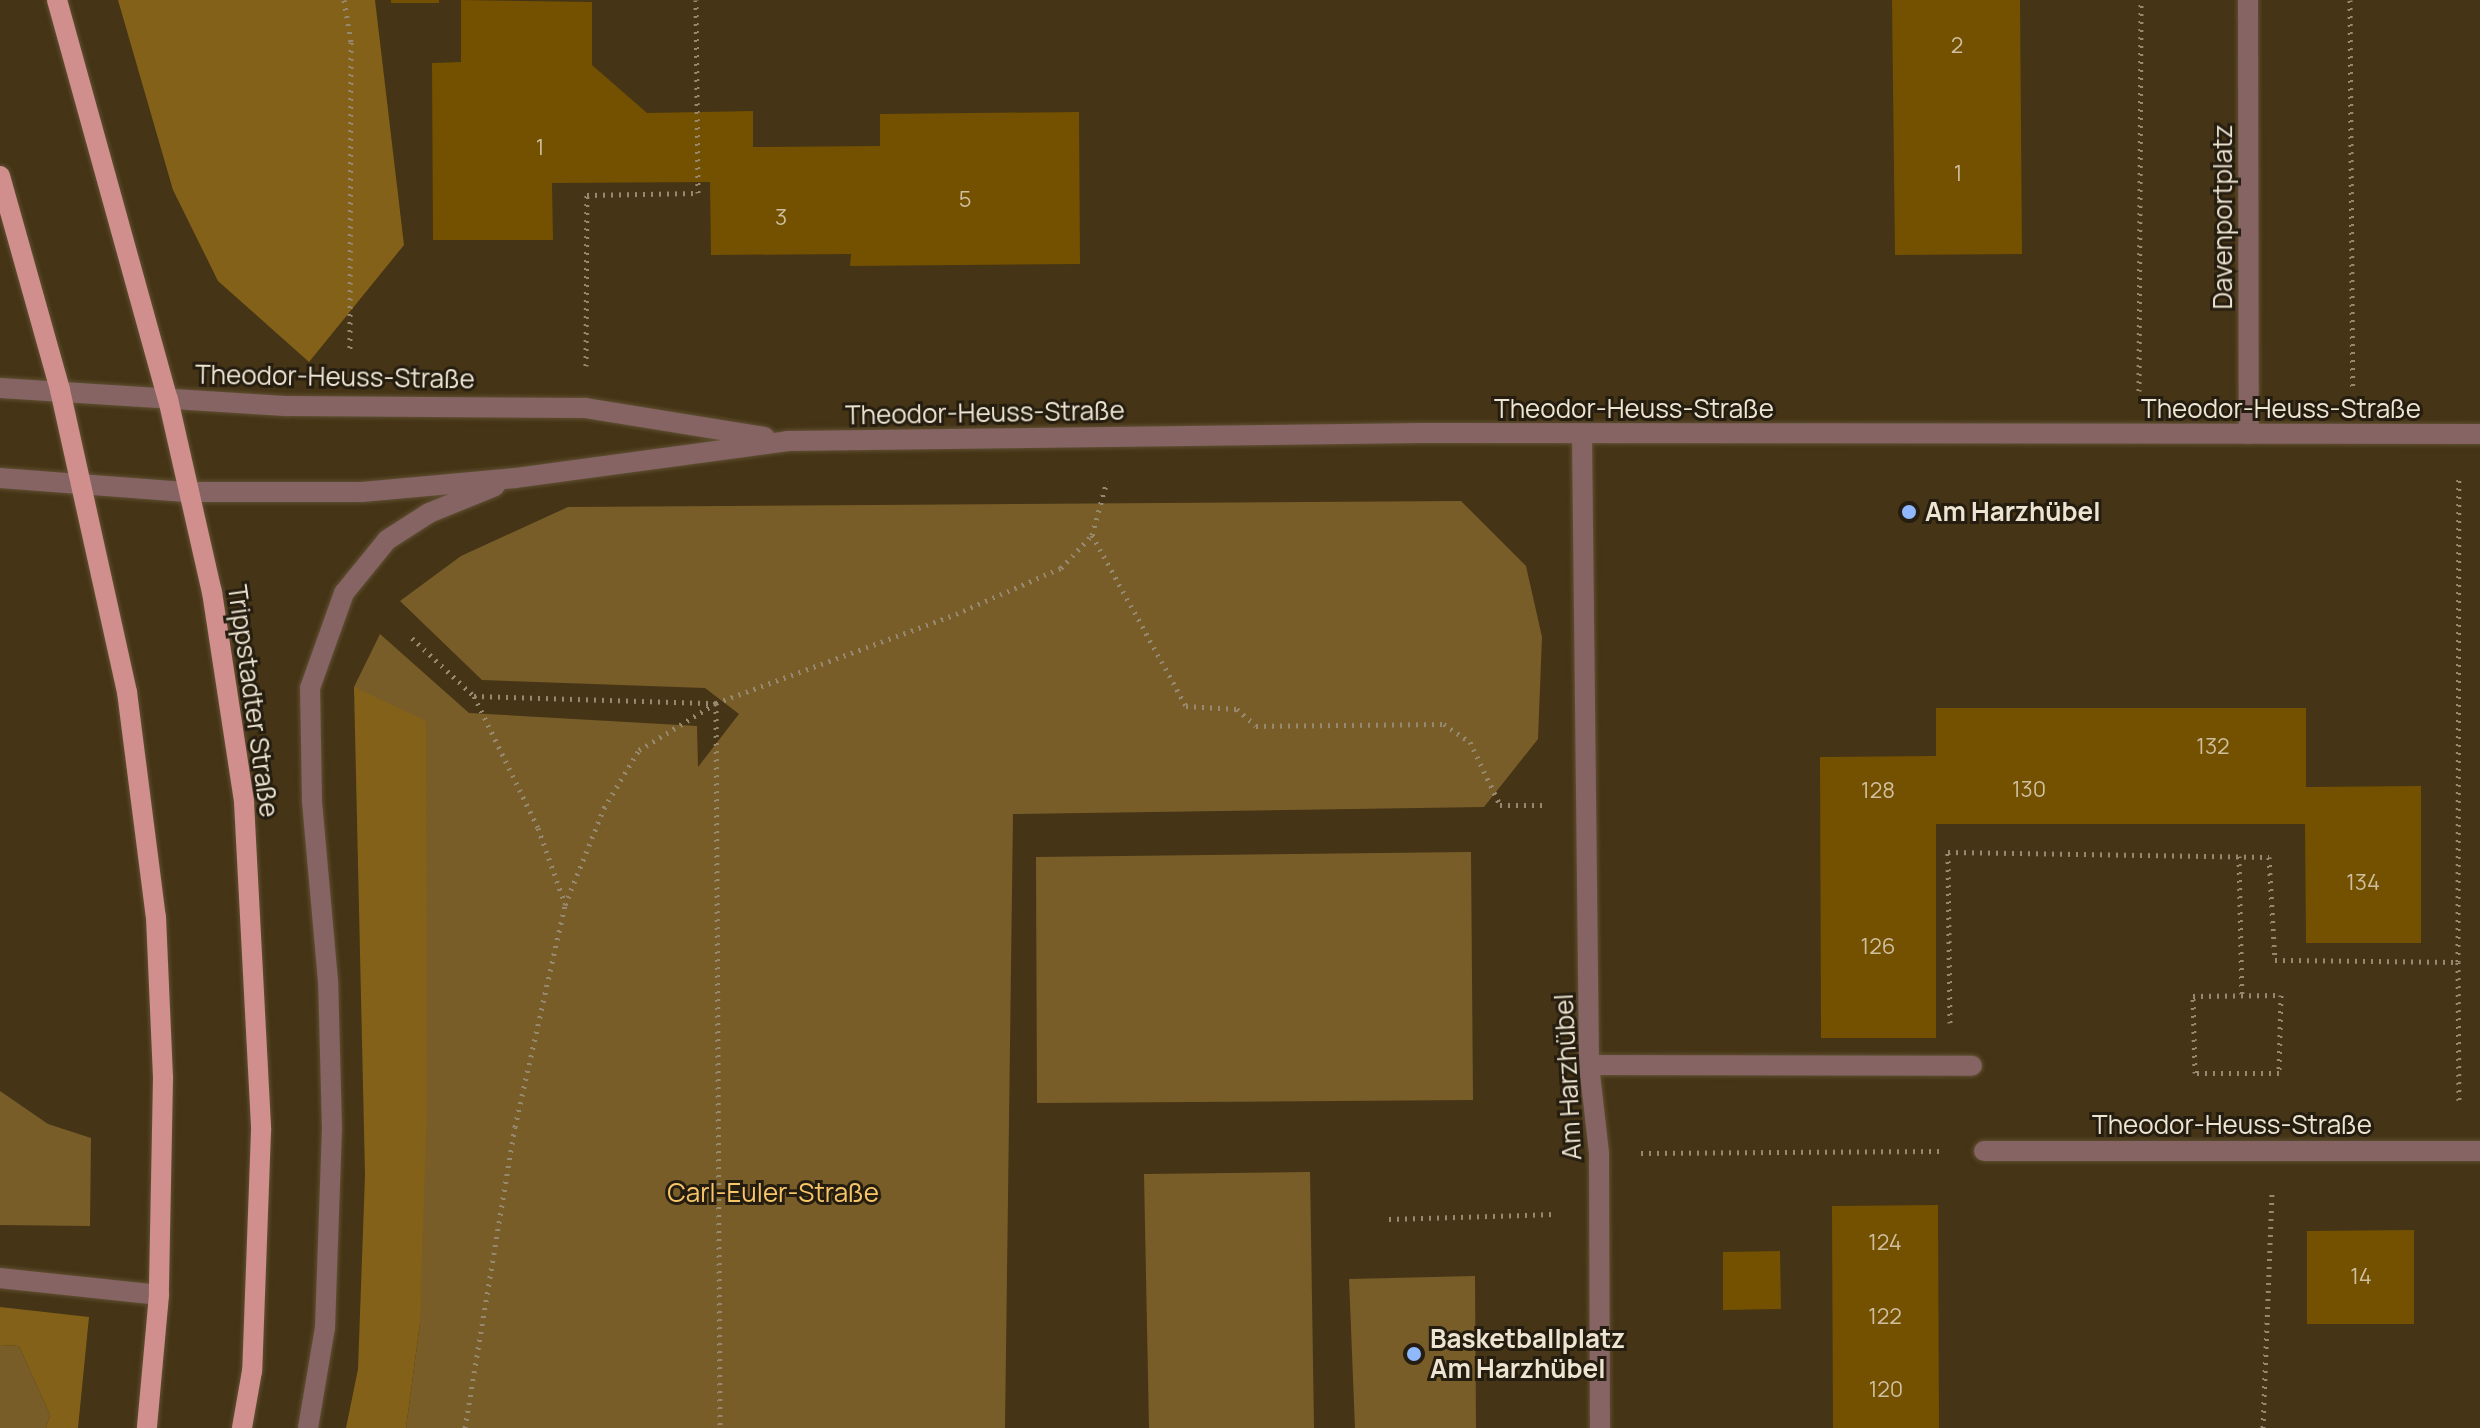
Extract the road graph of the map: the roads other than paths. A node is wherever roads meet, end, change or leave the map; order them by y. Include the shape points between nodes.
1 (57, 0) edge
2 (2248, 0) edge
3 (0, 176) edge
4 (0, 388) edge
5 (60, 390) junction
6 (168, 399) junction
7 (2249, 434) junction
8 (2470, 434) edge
9 (1582, 435) junction
10 (787, 441) junction
11 (0, 478) edge
12 (515, 478) junction
13 (82, 483) junction
14 (188, 492) junction
15 (1589, 1065) junction
16 (1972, 1066) dead end
17 (1984, 1151) road end
18 (2480, 1151) edge
19 (0, 1278) edge
20 (159, 1295) junction
21 (147, 1428) edge
22 (242, 1428) edge
23 (308, 1428) edge
24 (1600, 1428) edge

1 - 6 main road, Trippstadter Straße
2 - 7 street, Davenportplatz
3 - 5 main road
4 - 5 street, Theodor-Heuss-Straße
5 - 6 street, Theodor-Heuss-Straße
5 - 13 main road
6 - 10 street, Theodor-Heuss-Straße via 288,406 585,408
6 - 14 main road, Trippstadter Straße
7 - 8 street, Theodor-Heuss-Straße
7 - 9 street, Theodor-Heuss-Straße
9 - 10 street, Theodor-Heuss-Straße
9 - 15 street, Am Harzhübel
10 - 12 street, Theodor-Heuss-Straße
11 - 13 street, Theodor-Heuss-Straße
12 - 14 street, Theodor-Heuss-Straße via 362,492
12 - 23 street via 429,513 387,540 344,593 310,688 332,1129 325,1328
13 - 14 street, Theodor-Heuss-Straße
13 - 20 main road via 127,692 156,917 163,1078
14 - 22 main road, Trippstadter Straße via 227,684 251,895 261,1131 252,1371
15 - 16 street
15 - 24 street, Am Harzhübel via 1599,1212
17 - 18 street, Theodor-Heuss-Straße
19 - 20 street
20 - 21 main road

